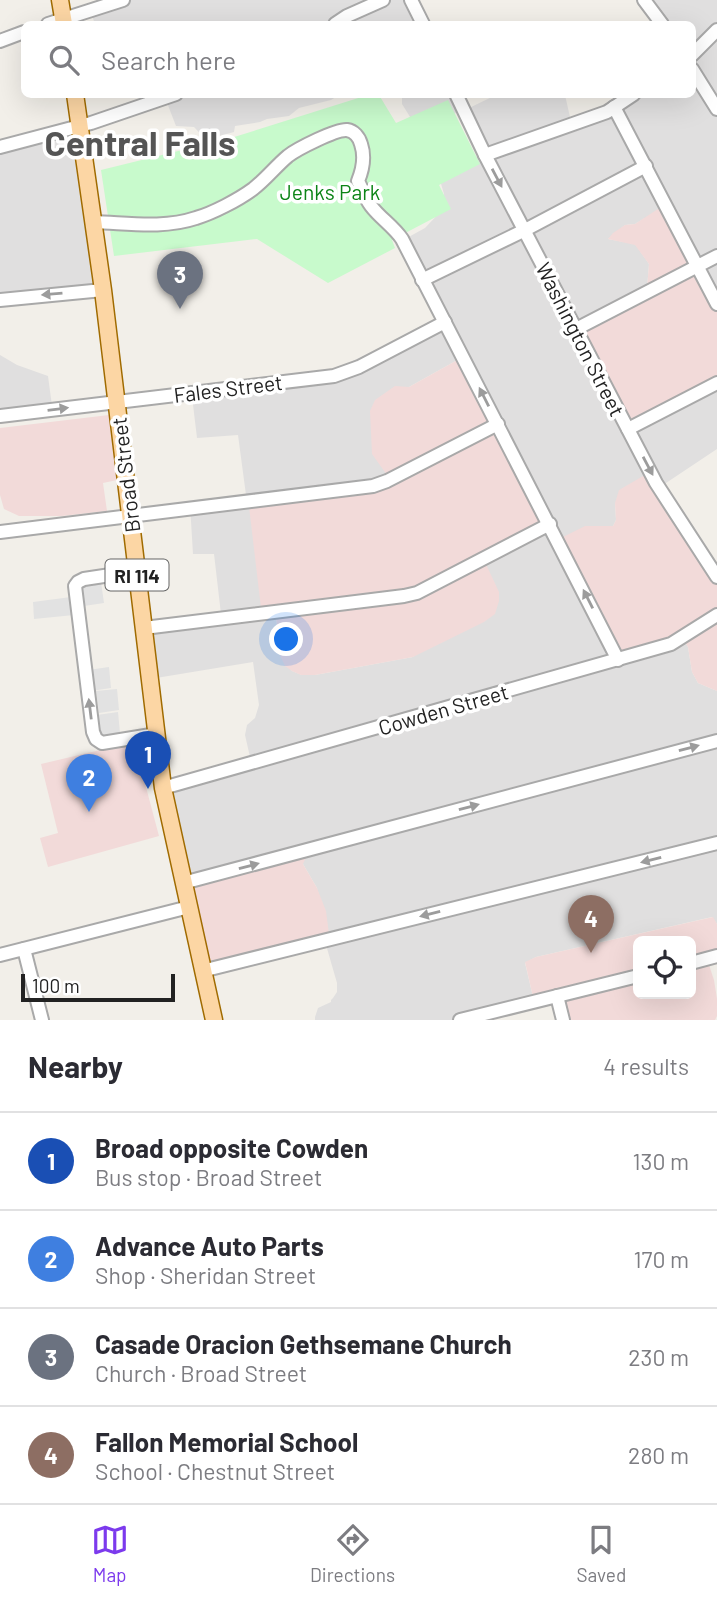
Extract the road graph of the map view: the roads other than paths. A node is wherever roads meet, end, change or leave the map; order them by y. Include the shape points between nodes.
1 (60, 0) edge
2 (123, 0) edge
3 (383, 0) edge
4 (411, 0) edge
5 (644, 0) edge
6 (58, 21) edge
7 (64, 21) edge
8 (340, 21) edge
9 (422, 21) edge
10 (660, 21) edge
11 (717, 30) edge
12 (21, 33) edge
13 (0, 41) edge
14 (696, 51) edge
15 (696, 75) edge
16 (76, 98) edge
17 (164, 98) edge
18 (458, 98) edge
19 (628, 98) edge
20 (614, 107) junction
21 (717, 109) edge
22 (80, 126) junction
23 (0, 147) edge
24 (485, 155) junction
25 (646, 166) junction
26 (94, 222) junction
27 (525, 230) junction
28 (717, 256) edge
29 (697, 267) junction
30 (422, 280) junction
31 (103, 290) junction
32 (0, 300) edge
33 (717, 304) edge
34 (445, 322) junction
35 (576, 329) junction
36 (717, 383) edge
37 (116, 402) junction
38 (0, 416) edge
39 (498, 424) junction
40 (628, 429) junction
41 (130, 516) junction
42 (550, 524) junction
43 (0, 531) edge
44 (137, 571) junction
45 (717, 577) edge
46 (717, 615) edge
47 (144, 628) junction
48 (618, 660) junction
49 (157, 734) junction
50 (717, 741) edge
51 (163, 788) junction
52 (717, 843) edge
53 (183, 883) junction
54 (189, 907) junction
55 (24, 949) junction
56 (0, 955) edge
57 (717, 956) edge
58 (696, 962) edge
59 (202, 971) junction
60 (633, 977) edge
61 (557, 996) junction
62 (42, 1020) edge
63 (214, 1020) edge
64 (460, 1020) edge
65 (563, 1020) edge

1 - 6 main road
2 - 7 street
3 - 8 street
4 - 9 street
5 - 10 street
11 - 14 street
12 - 13 street
15 - 21 street
16 - 22 main road, Broad Street / RI 114
17 - 22 street
18 - 24 street, Washington Street
19 - 20 street
20 - 24 street
20 - 25 street
22 - 23 street
22 - 26 main road, Broad Street / RI 114
24 -> 27 street, Washington Street
25 - 27 street
25 - 29 street
26 - 30 street via 173,224 208,214 254,188 300,148 347,130 361,145 363,165 358,181 365,197 402,239
26 - 31 main road, Broad Street / RI 114
27 - 30 street
27 - 35 street, Washington Street
28 - 29 street
29 - 33 street
29 - 35 street
30 - 34 street
31 -> 32 street
31 - 37 main road, Broad Street / RI 114
34 - 37 street, Fales Street via 334,376
39 -> 34 street
35 - 40 street, Washington Street
36 - 40 street
38 -> 37 street, Fales Street
37 - 41 main road, Broad Street / RI 114
39 - 41 street via 381,484
39 - 42 street
40 -> 45 street, Washington Street
41 - 43 street
41 - 44 main road, Broad Street / RI 114
42 - 47 street via 417,593
48 -> 42 street
44 - 47 main road, Broad Street / RI 114
49 -> 44 street via 102,743 96,739 83,652 75,586 84,579
46 - 48 street, Cowden Street via 671,644
47 - 49 main road, Broad Street / RI 114
48 - 51 street, Cowden Street
49 - 51 main road, Broad Street / RI 114
53 -> 50 street
51 - 53 main road, Broad Street / RI 114
52 -> 59 street
53 - 54 main road, Broad Street / RI 114
54 - 55 street
54 - 59 main road, Broad Street / RI 114
55 - 56 street
55 - 62 street
57 - 58 street
59 - 63 main road, Broad Street / RI 114
60 - 61 street
61 - 64 street
61 - 65 street

